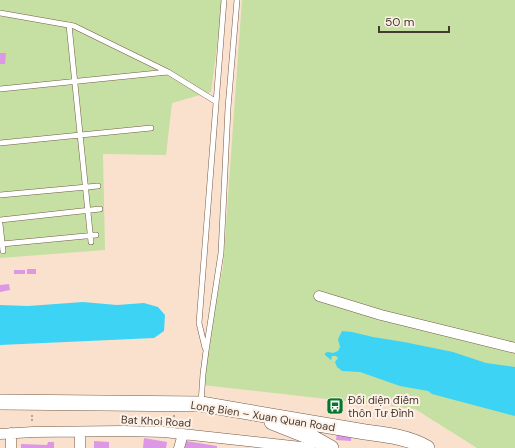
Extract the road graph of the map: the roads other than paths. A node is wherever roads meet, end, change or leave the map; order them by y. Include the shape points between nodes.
1 (224, 0) edge
2 (238, 0) edge
3 (0, 13) edge
4 (69, 25) junction
5 (168, 72) junction
6 (74, 82) junction
7 (0, 89) edge
8 (215, 101) junction
9 (151, 128) dead end
10 (79, 135) junction
11 (0, 143) edge
12 (98, 186) dead end
13 (84, 187) junction
14 (0, 195) edge
15 (100, 209) dead end
16 (88, 210) junction
17 (0, 220) edge
18 (0, 224) edge
19 (93, 235) junction
20 (91, 242) dead end
21 (2, 244) junction
22 (3, 251) dead end
23 (319, 296) dead end
24 (515, 348) edge
25 (206, 351) junction
26 (0, 402) edge
27 (201, 404) junction
28 (237, 411) junction
29 (80, 432) junction
30 (11, 433) junction
31 (0, 434) edge
32 (178, 434) junction
33 (11, 448) edge
34 (80, 448) edge
35 (179, 448) edge
36 (309, 448) edge
37 (331, 448) edge
38 (427, 448) edge

1 - 8 lane
2 - 25 lane via 228,108 221,253
3 - 4 lane
4 - 5 lane
4 - 6 lane
5 - 6 lane
5 - 8 lane
6 - 7 lane
6 - 10 lane
8 - 25 lane via 199,323
9 - 10 lane
10 - 11 lane
10 - 13 lane
12 - 13 lane
13 - 14 lane
13 - 16 lane
15 - 16 lane
16 - 17 lane
16 - 19 lane
18 - 21 lane
19 - 20 lane
19 - 21 lane
21 - 22 lane
23 - 24 street via 381,315
25 - 27 lane
26 - 27 main road, Long Bien – Xuan Quan Road
27 - 28 main road, Long Bien – Xuan Quan Road
28 - 37 main road via 263,418
28 - 38 main road, Long Bien – Xuan Quan Road via 391,435
29 - 30 street, Bat Khoi Road
29 - 32 street, Bat Khoi Road
29 - 34 street
30 - 31 street, Bat Khoi Road
30 - 33 street
32 - 35 street
32 - 36 street, Bat Khoi Road

